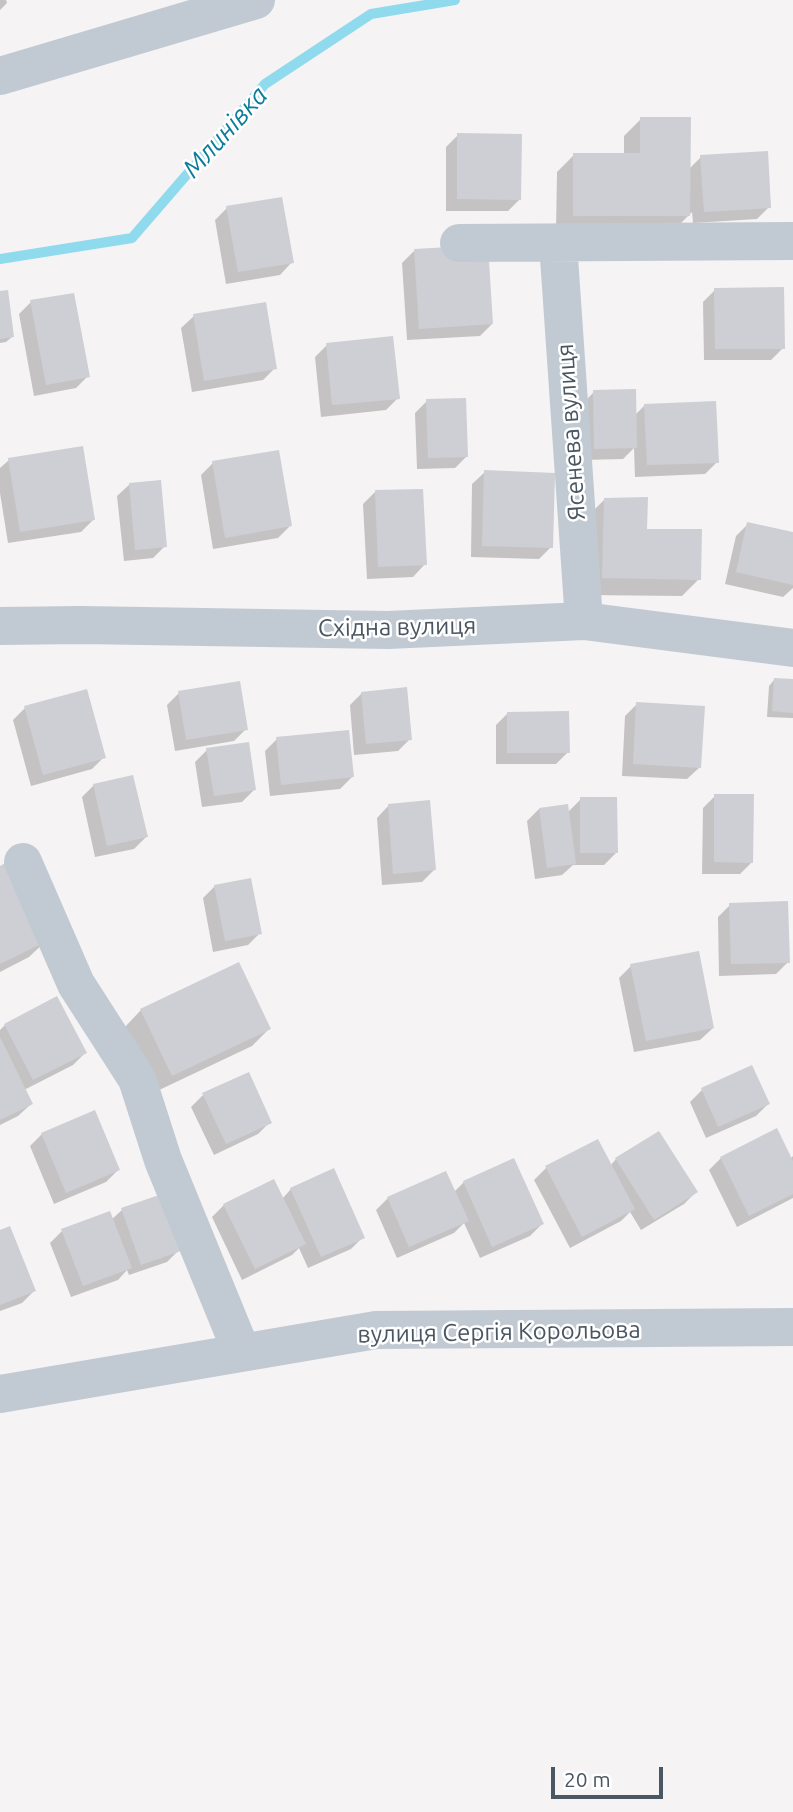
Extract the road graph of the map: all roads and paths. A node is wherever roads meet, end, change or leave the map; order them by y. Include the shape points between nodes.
1 (256, 0) edge
2 (0, 76) edge
3 (793, 241) edge
4 (459, 243) dead end
5 (558, 243) junction
6 (583, 621) junction
7 (0, 626) edge
8 (793, 648) edge
9 (23, 862) dead end
10 (793, 1326) edge
11 (242, 1353) junction
12 (0, 1394) edge

1 - 2 street
3 - 5 street
4 - 5 street
5 - 6 street, Ясенева вулиця
6 - 7 street, Східна вулиця via 388,630
6 - 8 street, Східна вулиця
9 - 11 street via 76,984 136,1079 163,1160
10 - 11 street, вулиця Сергія Корольова via 376,1330
11 - 12 street, вулиця Сергія Корольова

